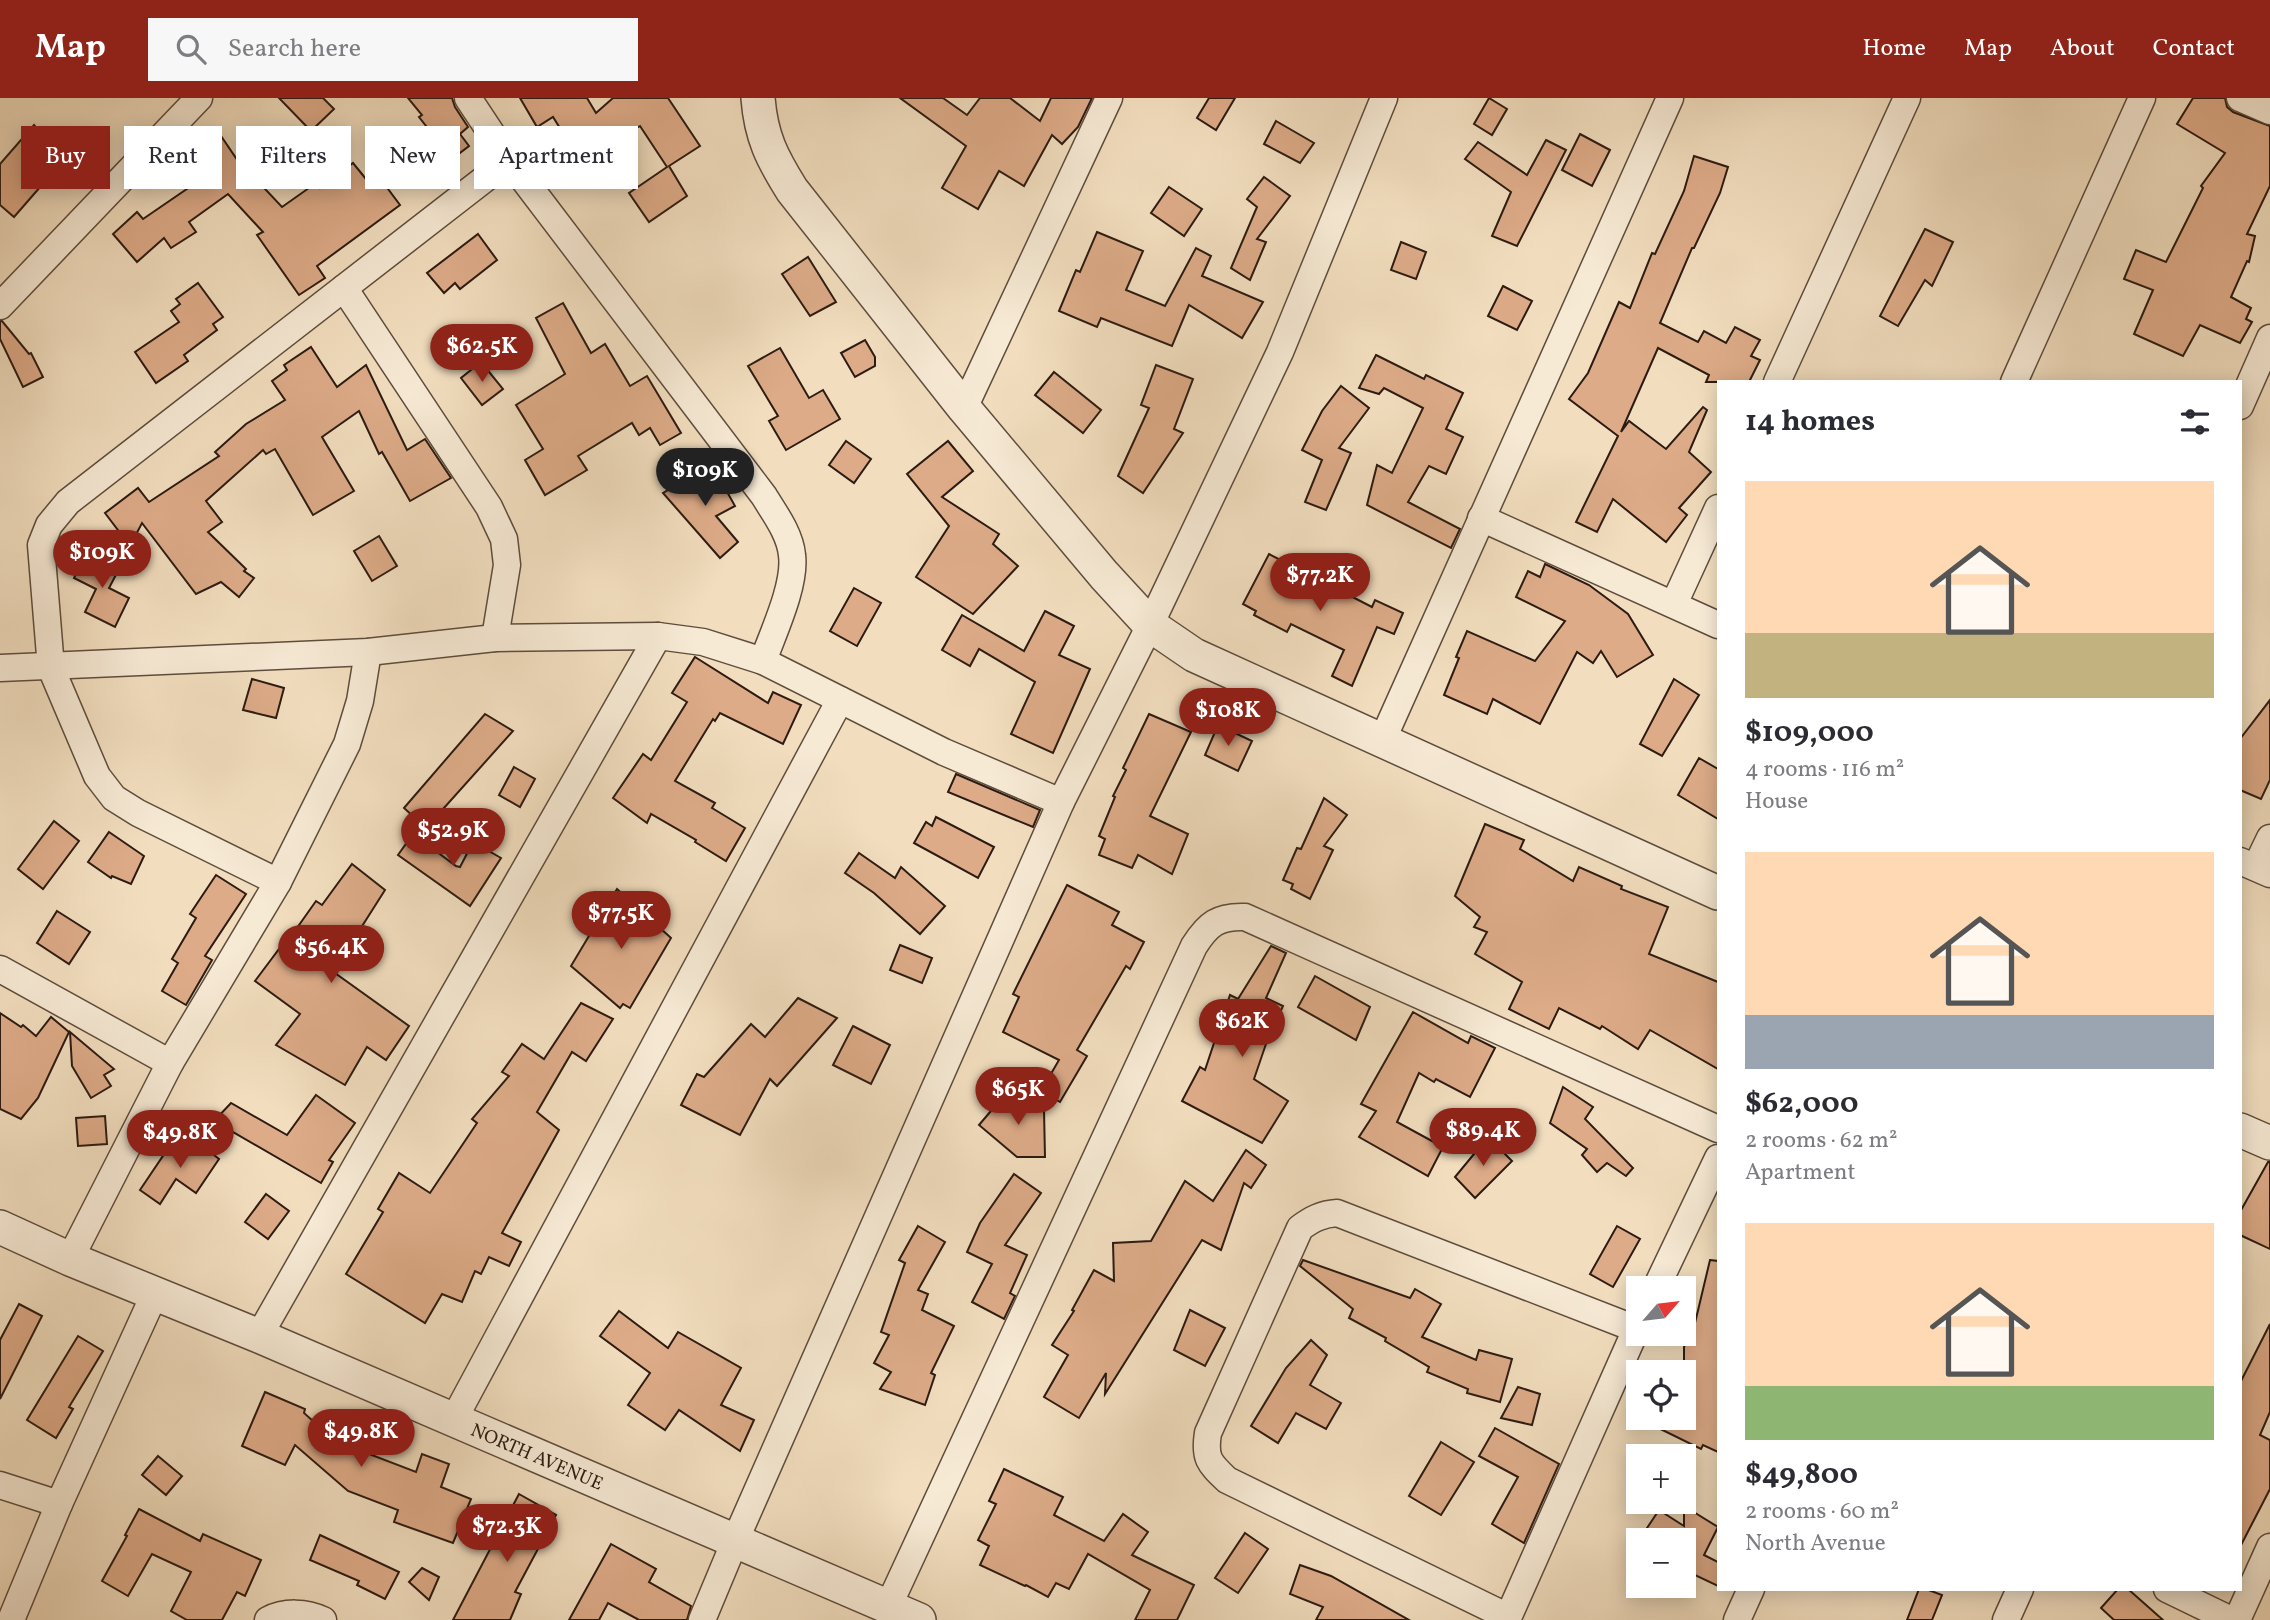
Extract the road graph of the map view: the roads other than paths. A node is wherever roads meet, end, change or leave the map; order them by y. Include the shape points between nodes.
1 (199, 98) edge
2 (758, 98) edge
3 (1109, 98) edge
4 (1384, 98) edge
5 (1670, 98) edge
6 (1907, 98) edge
7 (2141, 98) edge
8 (2240, 98) edge
9 (472, 100) edge
10 (2270, 111) edge
11 (488, 126) edge
12 (474, 187) edge
13 (531, 189) edge
14 (344, 288) junction
15 (0, 306) edge
16 (2270, 338) edge
17 (1778, 380) edge
18 (2015, 380) edge
19 (2242, 401) edge
20 (964, 408) junction
21 (1717, 510) edge
22 (1480, 518) junction
23 (1674, 604) junction
24 (1150, 625) junction
25 (1717, 625) edge
26 (658, 636) junction
27 (495, 638) junction
28 (368, 652) junction
29 (763, 662) junction
30 (0, 668) edge
31 (51, 668) junction
32 (839, 700) junction
33 (1382, 741) junction
34 (1060, 802) junction
35 (2270, 838) edge
36 (2255, 867) edge
37 (278, 882) junction
38 (1717, 894) edge
39 (0, 969) edge
40 (170, 1063) junction
41 (1717, 1129) edge
42 (2242, 1131) edge
43 (2270, 1143) edge
44 (1717, 1160) edge
45 (0, 1227) edge
46 (70, 1259) junction
47 (1662, 1276) edge
48 (155, 1293) junction
49 (1626, 1323) edge
50 (259, 1336) junction
51 (1629, 1346) edge
52 (453, 1421) junction
53 (0, 1485) edge
54 (59, 1504) junction
55 (735, 1541) junction
56 (2270, 1547) edge
57 (1750, 1591) edge
58 (2019, 1591) edge
59 (2171, 1591) edge
60 (888, 1607) junction
61 (1507, 1618) edge
62 (11, 1620) edge
63 (268, 1620) edge
64 (323, 1620) edge
65 (702, 1620) edge
66 (919, 1620) edge
67 (1737, 1620) edge
68 (2006, 1620) edge
69 (2231, 1620) edge
70 (2237, 1620) edge

1 - 15 street
2 - 20 street via 760,124 773,159 792,190
3 - 20 street
4 - 24 street via 1280,352
5 - 22 street
6 - 17 street
7 - 18 street
8 - 10 street
9 - 11 street
12 - 14 street
13 - 29 street via 764,496 783,528 792,555 791,582
14 - 27 street via 489,507 504,539 507,565
14 - 31 street via 68,502 49,524 41,545
16 - 19 street
20 - 24 street
21 - 23 street
22 - 23 street
22 - 33 street
23 - 25 street
24 - 33 street via 1194,655
24 - 34 street
26 - 27 street
26 - 29 street via 703,642
26 - 50 street
27 - 28 street
28 - 31 street
28 - 37 street via 347,744
29 - 32 street
30 - 31 street
31 - 37 street via 97,776 114,798
32 - 34 street
32 - 52 street
33 - 38 street
34 - 55 street
35 - 36 street
37 - 40 street
39 - 40 street
40 - 46 street
41 - 60 street via 1245,917 1212,923 1194,946
42 - 43 street
44 - 47 street
45 - 46 street, NORTH AVENUE
46 - 48 street, NORTH AVENUE
48 - 50 street, NORTH AVENUE
48 - 54 street
49 - 61 street via 1337,1213 1324,1214 1300,1228 1208,1433 1205,1450 1213,1467 1227,1480
50 - 52 street, NORTH AVENUE
51 - 61 street
52 - 55 street, NORTH AVENUE
53 - 54 street
54 - 62 street
55 - 60 street, NORTH AVENUE
55 - 65 street
56 - 70 street
57 - 67 street
58 - 68 street
59 - 69 street
60 - 66 street, NORTH AVENUE
63 - 64 street via 291,1614

